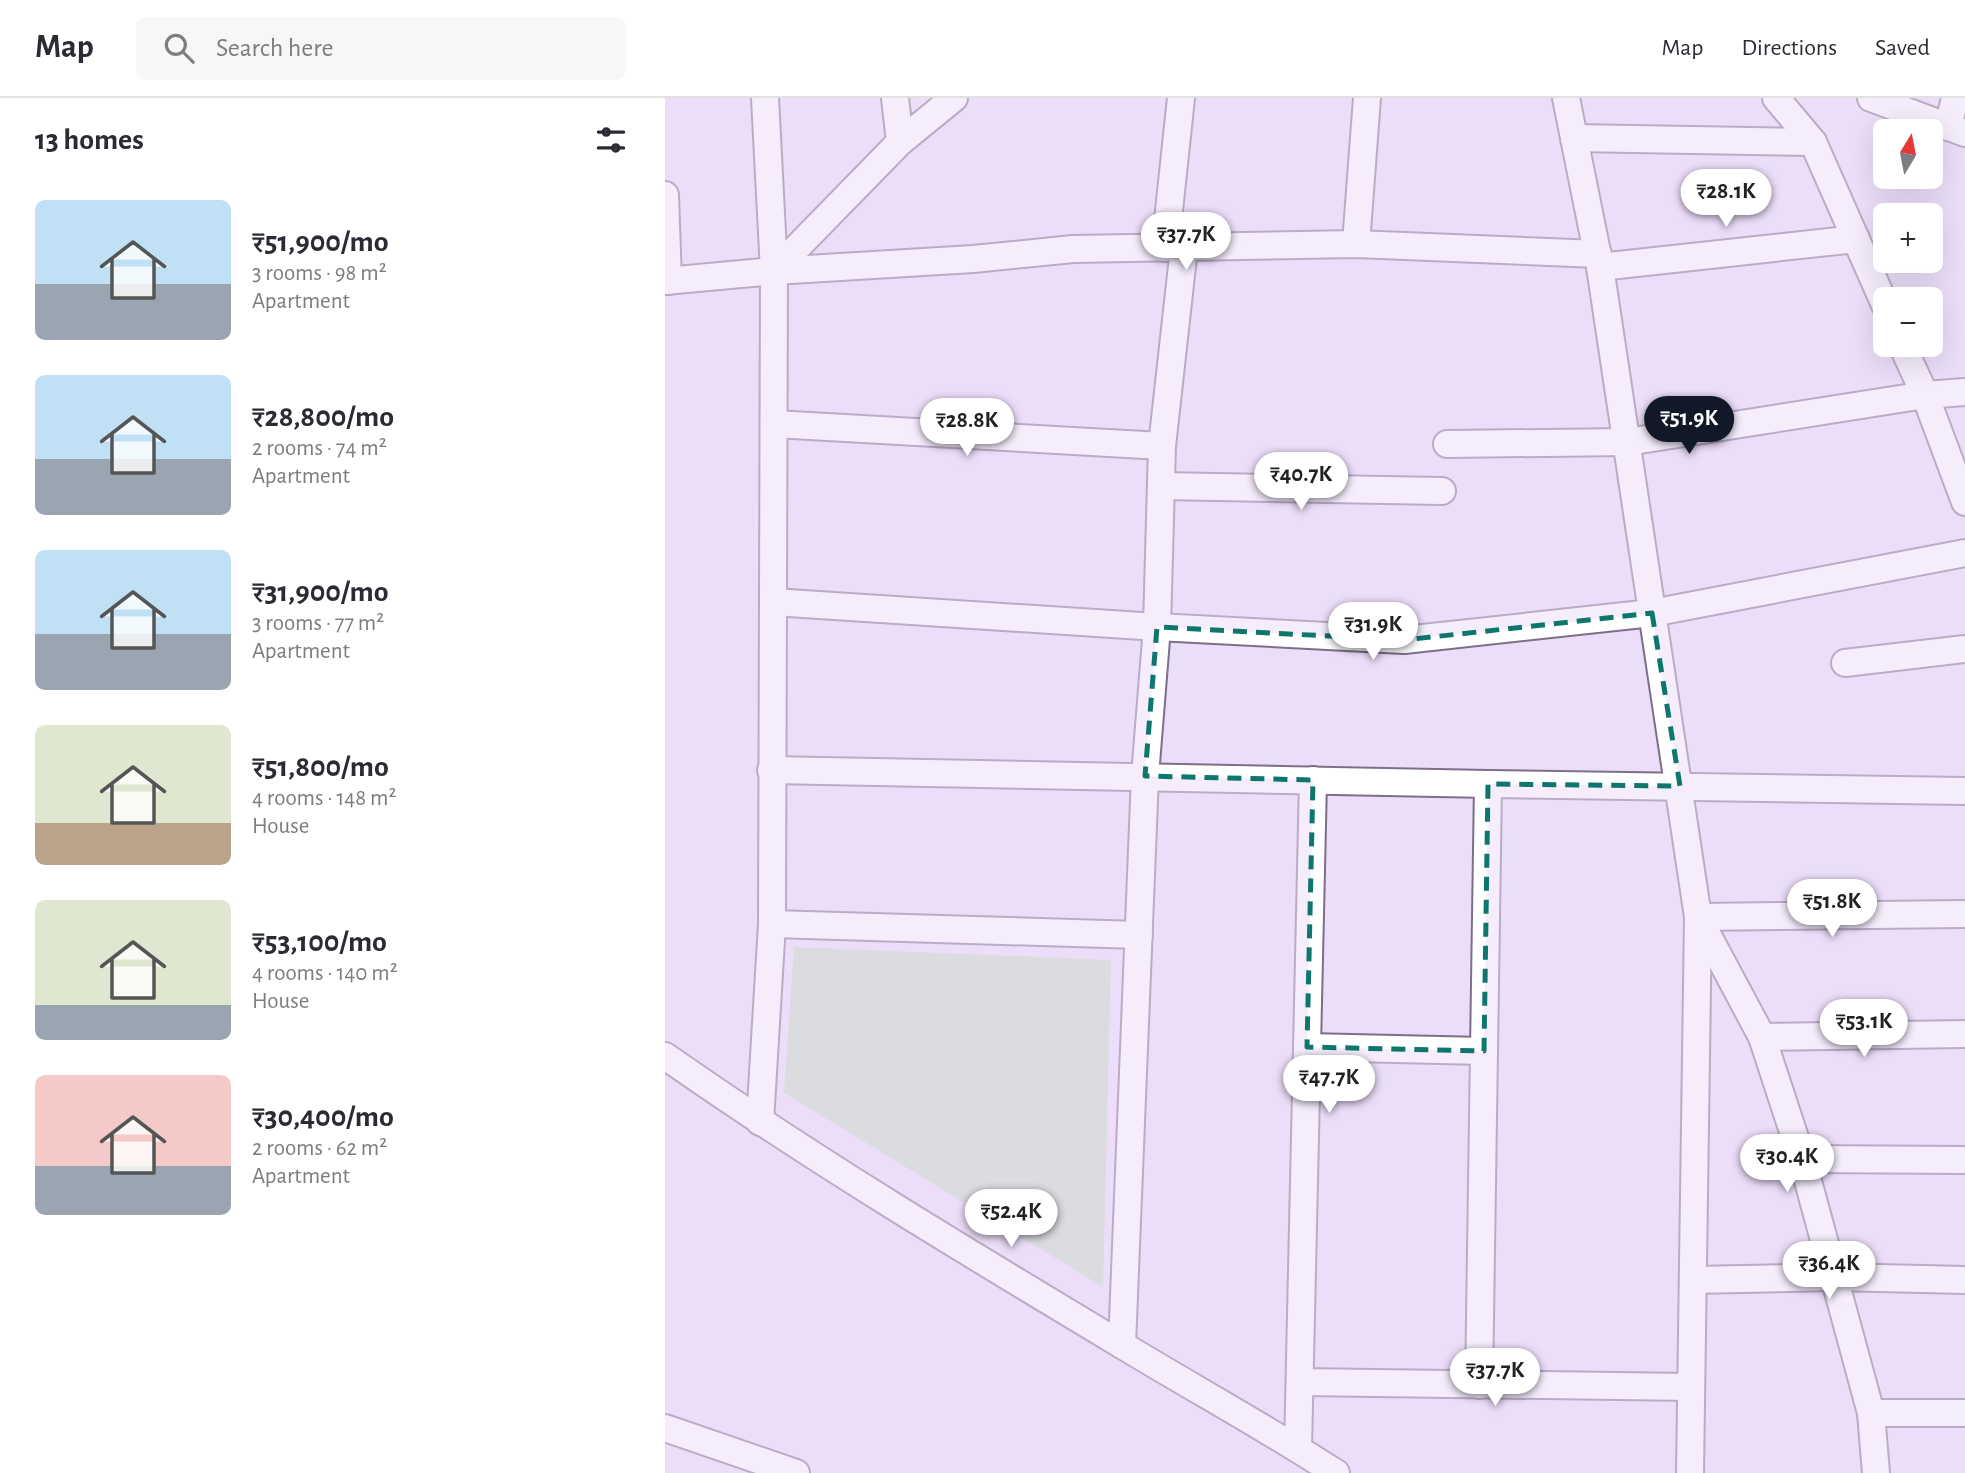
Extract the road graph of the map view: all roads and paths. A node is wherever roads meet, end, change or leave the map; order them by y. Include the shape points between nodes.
1 (765, 98) edge
2 (895, 98) edge
3 (954, 98) edge
4 (1181, 98) edge
5 (1367, 98) edge
6 (1566, 98) edge
7 (1776, 98) edge
8 (1871, 98) edge
9 (1955, 98) edge
10 (1957, 130) edge
11 (1574, 138) junction
12 (900, 142) junction
13 (1813, 142) junction
14 (665, 195) edge
15 (1856, 239) junction
16 (1356, 244) junction
17 (1175, 248) junction
18 (1599, 260) junction
19 (774, 271) junction
20 (666, 281) edge
21 (1877, 287) edge
22 (1907, 357) edge
23 (1965, 392) edge
24 (1925, 396) junction
25 (774, 424) junction
26 (1627, 442) junction
27 (1447, 444) dead end
28 (1162, 446) junction
29 (1161, 486) junction
30 (1442, 491) dead end
31 (1965, 502) edge
32 (1965, 553) edge
33 (773, 602) junction
34 (1652, 613) junction
35 (1157, 627) junction
36 (1965, 649) edge
37 (1845, 663) dead end
38 (771, 770) junction
39 (1145, 776) junction
40 (1313, 780) junction
41 (1488, 784) junction
42 (1680, 786) junction
43 (1965, 791) edge
44 (1965, 914) edge
45 (1698, 917) junction
46 (772, 924) junction
47 (1139, 935) junction
48 (1965, 1034) edge
49 (1762, 1037) junction
50 (1307, 1047) junction
51 (1484, 1051) junction
52 (665, 1056) edge
53 (760, 1122) junction
54 (1802, 1160) junction
55 (1965, 1160) edge
56 (1836, 1277) junction
57 (1693, 1280) junction
58 (1965, 1280) edge
59 (1122, 1345) junction
60 (1300, 1382) junction
61 (1479, 1385) junction
62 (1691, 1387) junction
63 (1871, 1413) junction
64 (1965, 1413) edge
65 (665, 1428) edge
66 (1298, 1449) junction
67 (796, 1473) edge
68 (1336, 1473) edge
69 (1690, 1473) edge
70 (1876, 1473) edge

1 - 19 street
2 - 12 street
3 - 12 street
4 - 17 street
5 - 16 street
6 - 11 street
7 - 13 street
8 - 10 street
9 - 10 street
11 - 13 street
11 - 18 street
12 - 19 street
13 - 15 street
14 - 20 street
15 - 18 street
15 - 21 street
16 - 17 street
16 - 18 street
17 - 19 street via 1073,249
17 - 28 street
18 - 26 street
19 - 20 street
19 - 25 street
22 - 24 street
23 - 24 street
24 - 26 street
24 - 31 street
25 - 28 street
25 - 33 street
26 - 27 street
26 - 34 street
28 - 29 street
29 - 30 street
29 - 35 street
32 - 34 street
33 - 35 street
33 - 38 street
34 - 35 street via 1404,640
34 - 42 street
35 - 39 street
36 - 37 street
38 - 39 street
38 - 46 street
39 - 40 street
39 - 47 street
40 - 41 street
40 - 50 street
41 - 42 street
41 - 51 street
42 - 43 street
42 - 45 street
44 - 45 street
45 - 49 street
45 - 57 street
46 - 47 street
46 - 53 street
47 - 59 street
48 - 49 street
49 - 54 street
50 - 51 street
50 - 60 street
51 - 61 street
52 - 53 street
53 - 59 street
54 - 55 street
54 - 56 street
56 - 57 street
56 - 58 street
56 - 63 street
57 - 62 street
59 - 66 street
60 - 61 street
60 - 66 street
61 - 62 street
62 - 69 street
63 - 64 street
63 - 70 street
65 - 67 street
66 - 68 street

